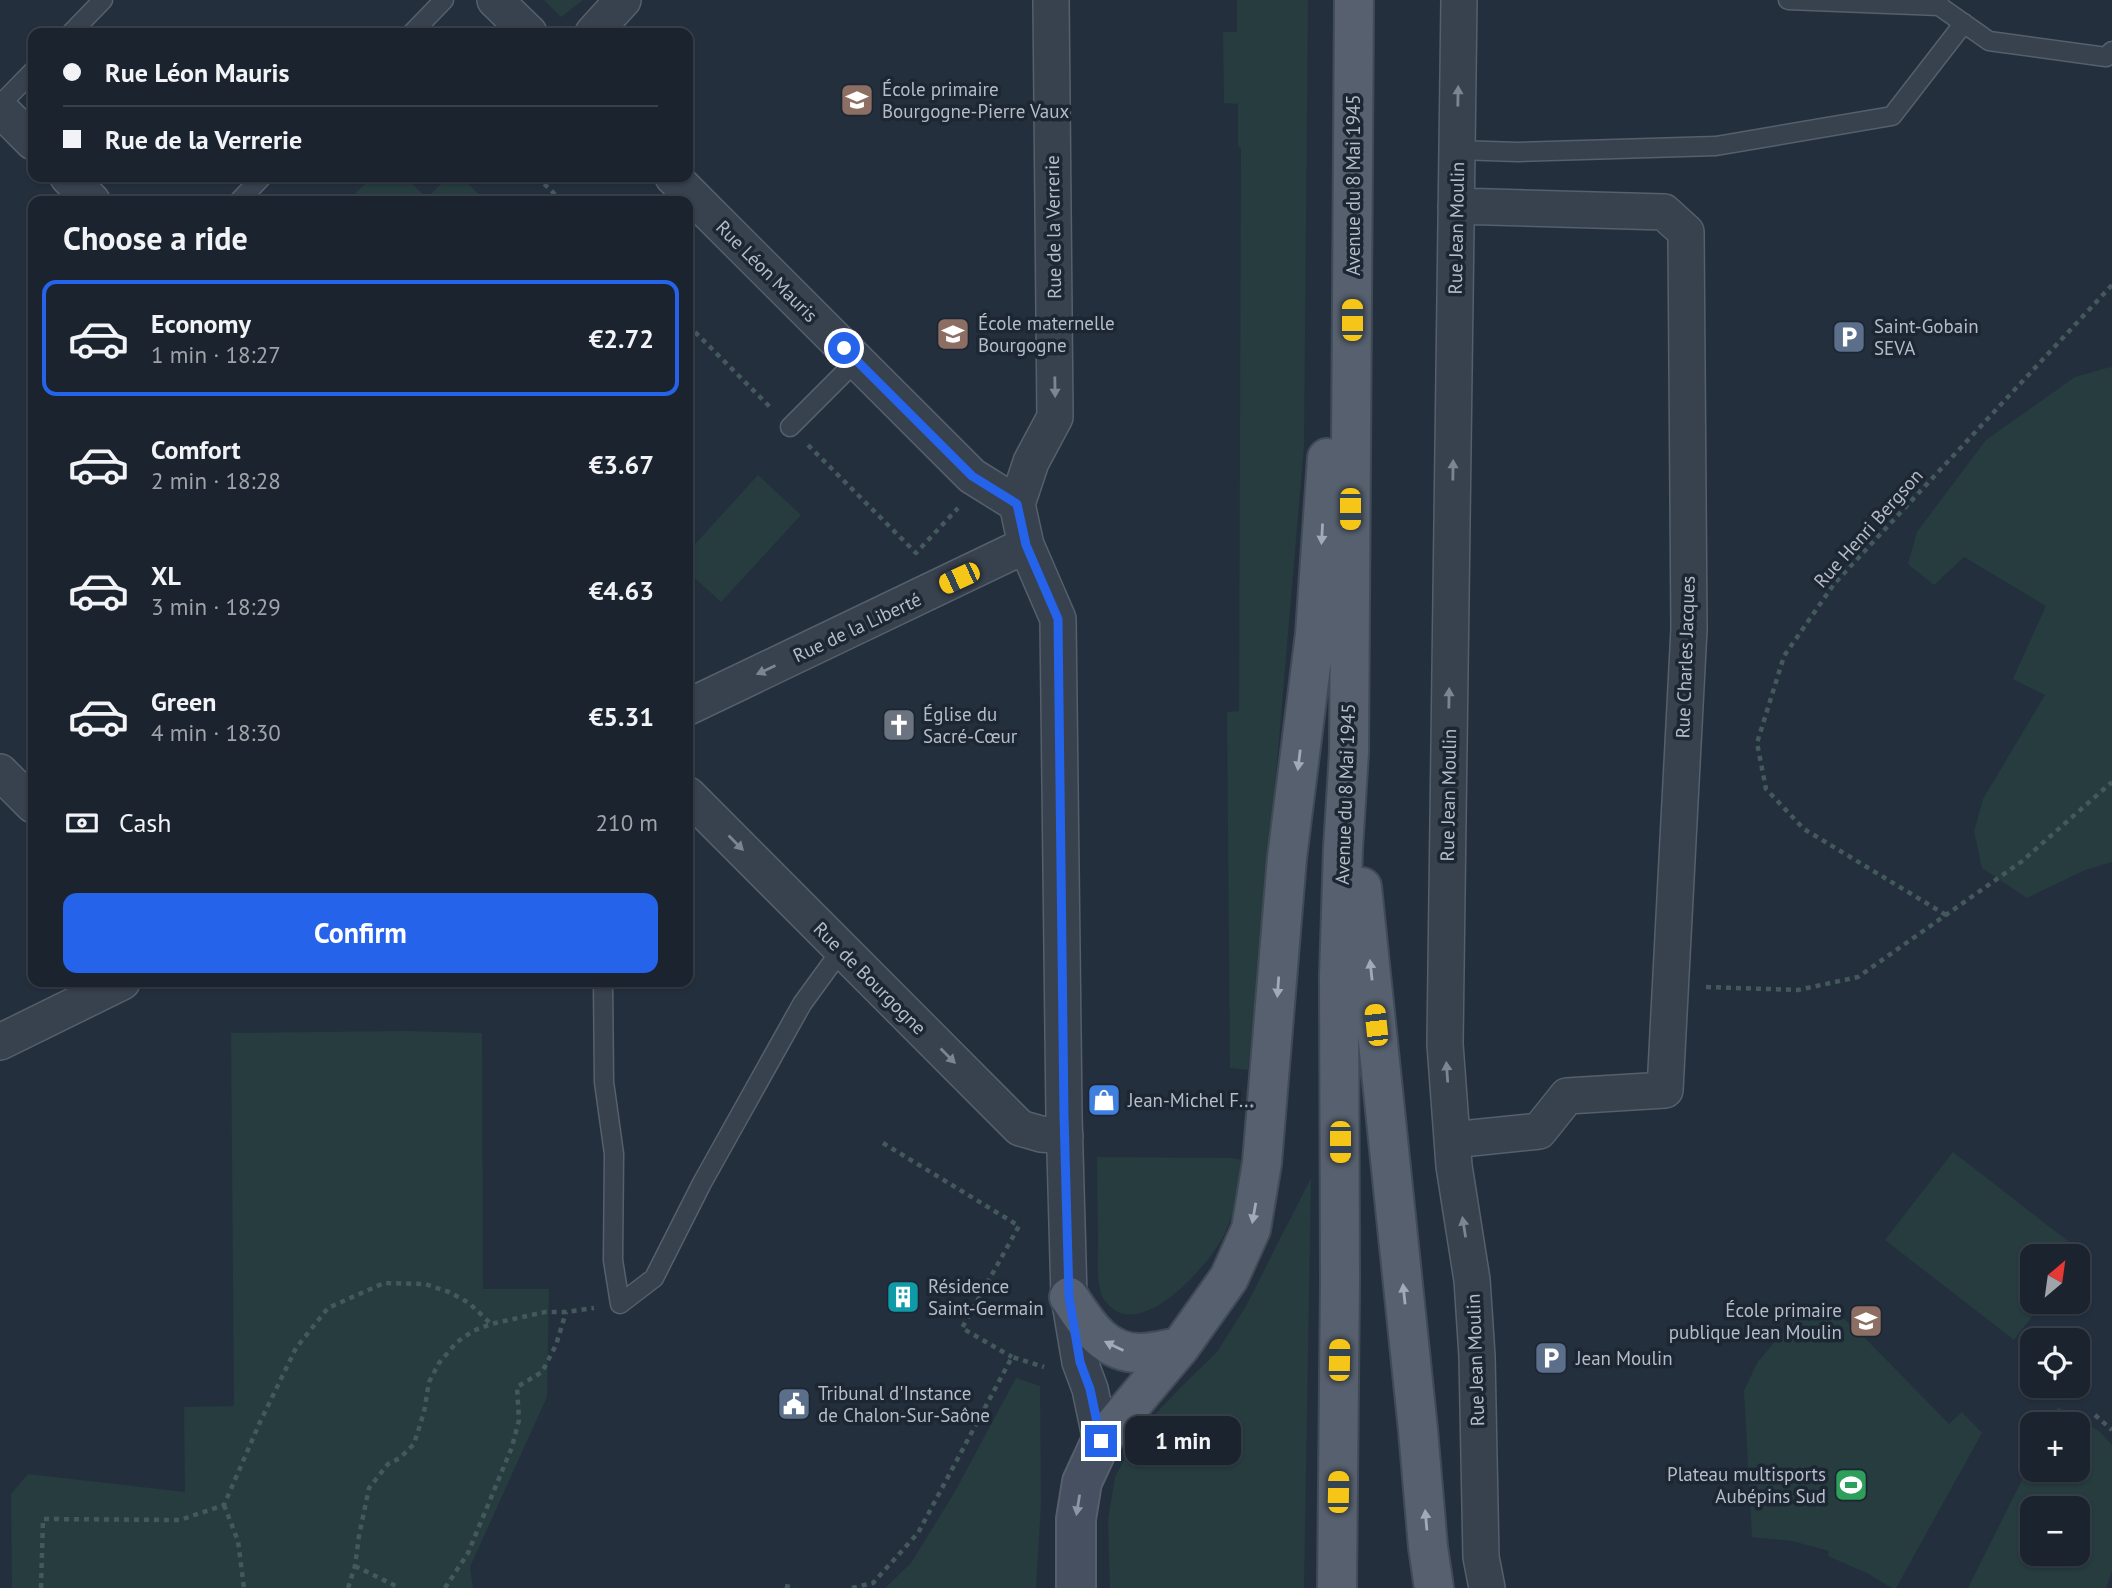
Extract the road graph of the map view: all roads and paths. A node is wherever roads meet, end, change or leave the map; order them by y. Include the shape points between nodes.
1 (103, 0) edge
2 (444, 0) edge
3 (495, 0) edge
4 (623, 0) edge
5 (1051, 0) edge
6 (1354, 0) edge
7 (1460, 0) edge
8 (1788, 0) edge
9 (1939, 3) edge
10 (1964, 23) junction
11 (76, 28) edge
12 (417, 28) edge
13 (524, 28) edge
14 (598, 28) edge
15 (2112, 51) edge
16 (28, 77) edge
17 (0, 107) edge
18 (28, 137) edge
19 (1457, 150) junction
20 (73, 182) edge
21 (257, 182) edge
22 (542, 182) edge
23 (678, 182) edge
24 (87, 196) edge
25 (244, 196) edge
26 (557, 196) edge
27 (692, 196) edge
28 (693, 197) edge
29 (1457, 206) junction
30 (2112, 285) edge
31 (693, 330) edge
32 (1352, 346) junction
33 (856, 361) junction
34 (790, 427) junction
35 (972, 476) junction
36 (1017, 504) junction
37 (1026, 545) junction
38 (693, 705) edge
39 (1349, 752) junction
40 (0, 772) edge
41 (2112, 782) edge
42 (28, 800) edge
43 (693, 800) edge
44 (1946, 915) junction
45 (842, 949) junction
46 (1670, 986) junction
47 (112, 987) edge
48 (603, 987) edge
49 (0, 1042) edge
50 (1065, 1136) junction
51 (1452, 1140) junction
52 (883, 1143) dead end
53 (1069, 1297) junction
54 (620, 1304) junction
55 (566, 1312) junction
56 (491, 1324) junction
57 (1180, 1348) junction
58 (1013, 1357) junction
59 (1090, 1389) junction
60 (2095, 1415) dead end
61 (2112, 1430) edge
62 (1101, 1441) junction
63 (224, 1505) junction
64 (355, 1566) junction
65 (1074, 1583) edge
66 (785, 1586) dead end
67 (41, 1588) edge
68 (244, 1588) edge
69 (348, 1588) edge
70 (400, 1588) edge
71 (445, 1588) edge
72 (796, 1588) edge
73 (852, 1588) edge
74 (1337, 1588) edge
75 (1434, 1588) edge
76 (1487, 1588) edge

1 - 11 lane
2 - 12 lane
3 - 13 street
4 - 14 street
5 -> 36 street, Rue de la Verrerie via 1055,417 1031,462
6 - 32 main road, Avenue du 8 Mai 1945
19 -> 7 street, Rue Jean Moulin
8 - 9 lane
9 - 10 lane
10 - 15 lane via 1989,41 2106,57
10 - 19 lane via 1892,116 1716,146
16 - 17 lane
17 - 18 street
19 - 29 street, Rue Jean Moulin
20 - 24 street
21 - 25 lane
22 - 26 path
23 - 27 street, Rue Léon Mauris
28 - 33 street, Rue Léon Mauris
29 - 46 street, Rue Charles Jacques via 1664,212 1686,232 1689,629
51 -> 29 street, Rue Jean Moulin via 1444,1044
30 - 44 path, Rue Henri Bergson via 1834,584 1784,656 1757,743 1766,789 1804,829
31 - 34 path
32 - 39 main road, Avenue du 8 Mai 1945
32 -> 57 main road via 1326,461 1315,634 1287,858 1262,1163 1251,1229 1229,1278
33 - 34 lane
33 - 35 street, Rue Léon Mauris
34 - 35 path via 916,553 966,500
35 - 36 street, Rue Léon Mauris
36 - 37 street
37 -> 38 street, Rue de la Liberté
37 - 50 street via 1058,619
39 - 74 main road, Avenue du 8 Mai 1945 via 1339,976
75 -> 39 main road
40 - 42 street
41 - 44 path via 2021,862
43 -> 45 street, Rue de Bourgogne
44 - 46 path via 1858,977 1798,990
45 -> 50 street, Rue de Bourgogne via 1020,1128
45 - 54 lane via 802,1004 654,1278
46 - 51 street, Rue Charles Jacques via 1665,1090 1567,1096 1539,1131
47 - 49 street
48 - 54 lane via 604,1082 614,1154 612,1260
50 - 53 street
76 -> 51 street, Rue Jean Moulin via 1481,1556 1472,1280
52 - 58 path via 1018,1226 962,1328
57 -> 53 main road via 1122,1352 1090,1329
53 - 59 street via 1080,1362
54 - 55 path
55 - 56 path
55 - 71 path via 542,1372 517,1387 519,1420 512,1447 468,1553
56 - 63 path via 469,1303 425,1284 384,1283 328,1308 296,1348
56 - 64 path via 457,1342 439,1363 429,1382 414,1444 388,1464 369,1488
57 - 62 main road
58 - 59 path via 1051,1369 1058,1390
58 - 73 path via 918,1533 873,1583
59 - 62 street
60 - 61 path
62 -> 65 street via 1082,1482
63 - 67 path via 180,1520 43,1519
63 - 68 path via 238,1541
64 - 69 path
64 - 70 path
66 - 72 path

